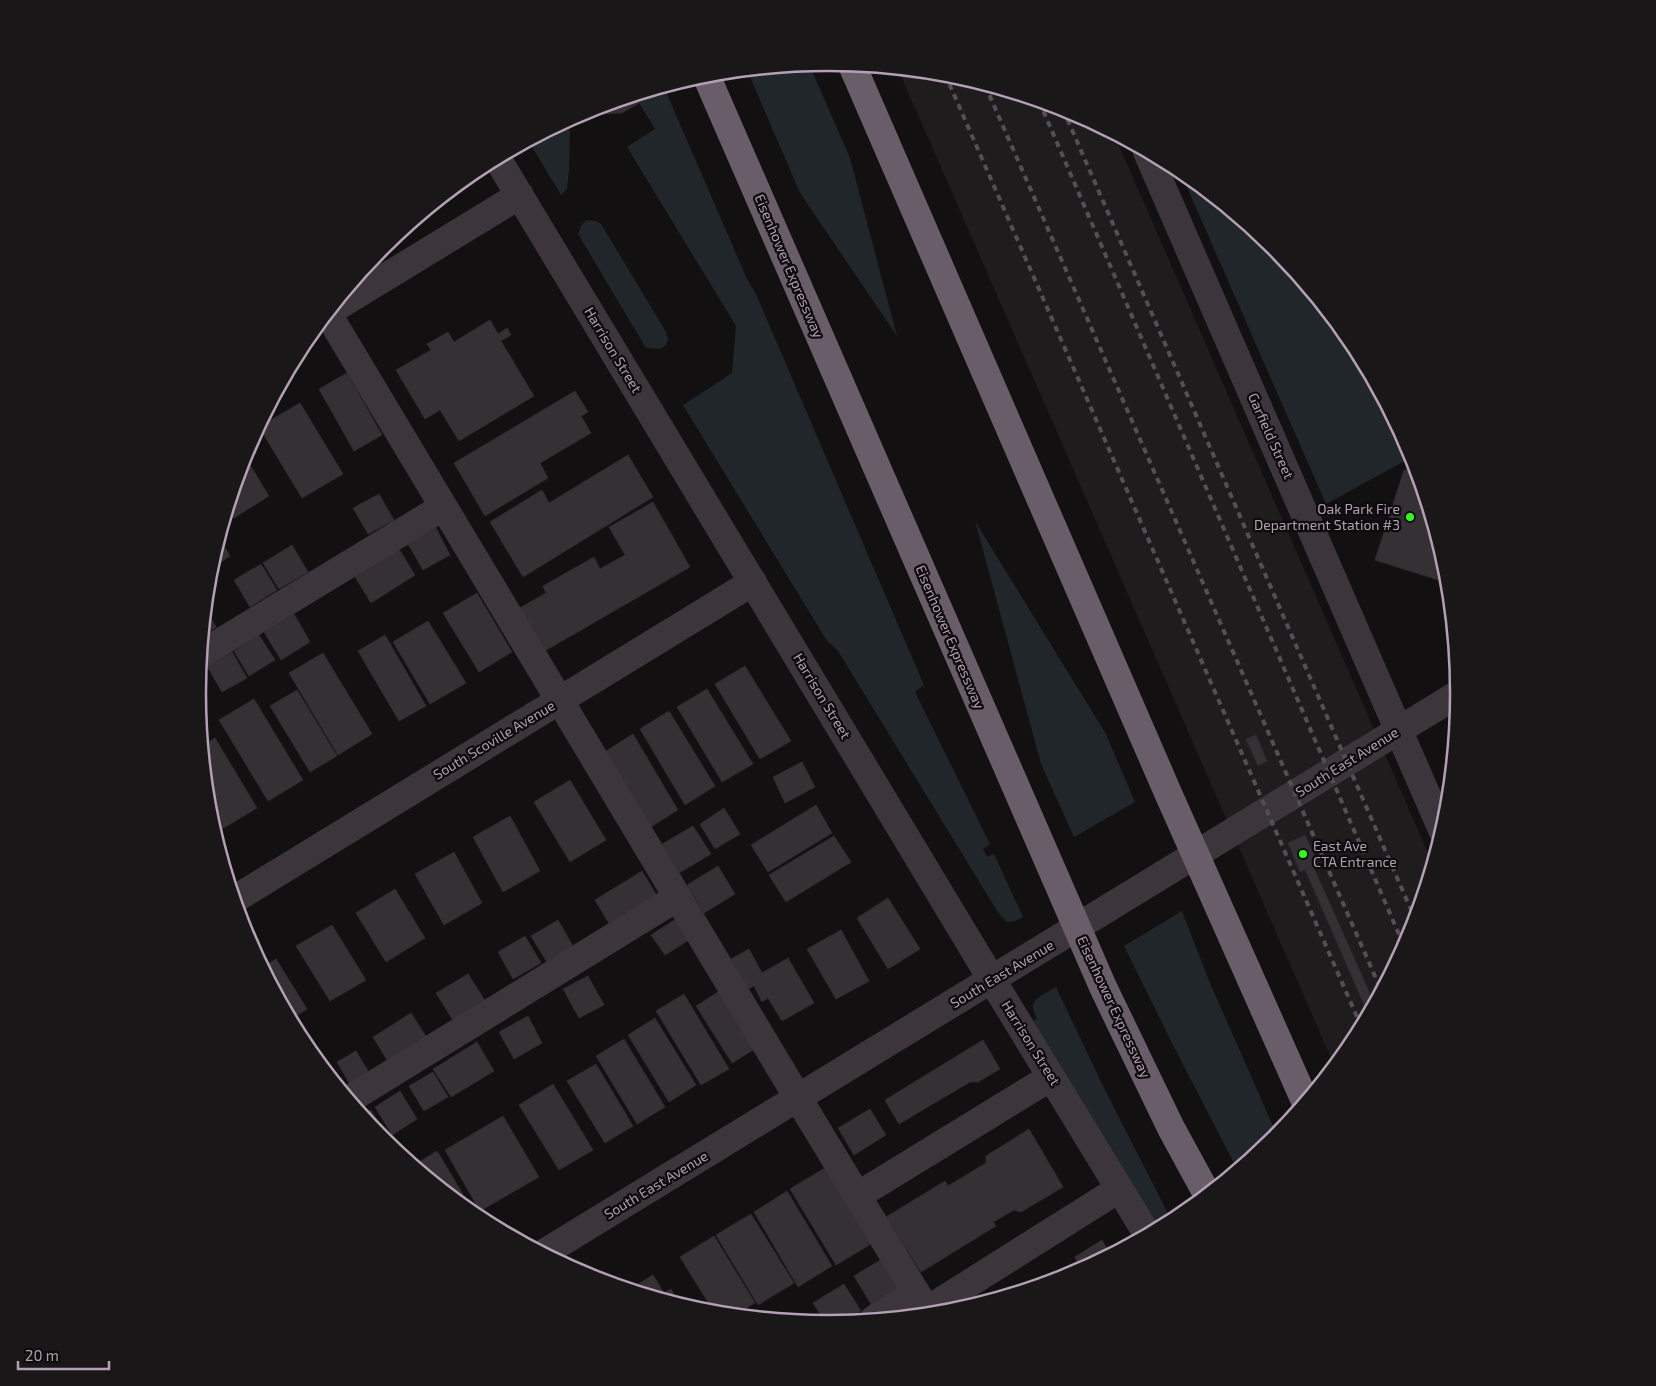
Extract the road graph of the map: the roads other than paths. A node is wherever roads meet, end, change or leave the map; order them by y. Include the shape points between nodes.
1 (855, 72) edge
2 (710, 83) edge
3 (1151, 163) edge
4 (501, 165) edge
5 (520, 195) junction
6 (346, 302) edge
7 (333, 318) edge
8 (443, 507) junction
9 (753, 582) junction
10 (208, 650) edge
11 (1450, 699) edge
12 (559, 700) junction
13 (1389, 736) junction
14 (1437, 820) edge
15 (240, 896) edge
16 (678, 897) junction
17 (992, 980) junction
18 (1051, 1077) junction
19 (1302, 1094) edge
20 (355, 1096) edge
21 (798, 1098) junction
22 (1204, 1188) edge
23 (1119, 1189) junction
24 (857, 1196) junction
25 (1143, 1228) edge
26 (550, 1249) edge
27 (924, 1305) edge
28 (911, 1309) edge

1 - 19 highway
2 - 22 highway, Eisenhower Expressway via 1103,987
3 - 13 street, Garfield Street
4 - 5 street, Harrison Street
5 - 6 street
5 - 9 street, Harrison Street
7 - 8 street
8 - 10 street
8 - 12 street
9 - 12 street, South Scoville Avenue
9 - 17 street, Harrison Street
11 - 13 street, South East Avenue
12 - 15 street, South Scoville Avenue
12 - 16 street
13 - 14 street, Garfield Street
13 - 17 street, South East Avenue
16 - 20 street
16 - 21 street
17 - 18 street, Harrison Street
17 - 21 street, South East Avenue
18 - 23 street, Harrison Street
18 - 24 street
21 - 24 street
21 - 26 street, South East Avenue
23 - 25 street, Harrison Street
23 - 27 street
24 - 27 street
27 - 28 street

